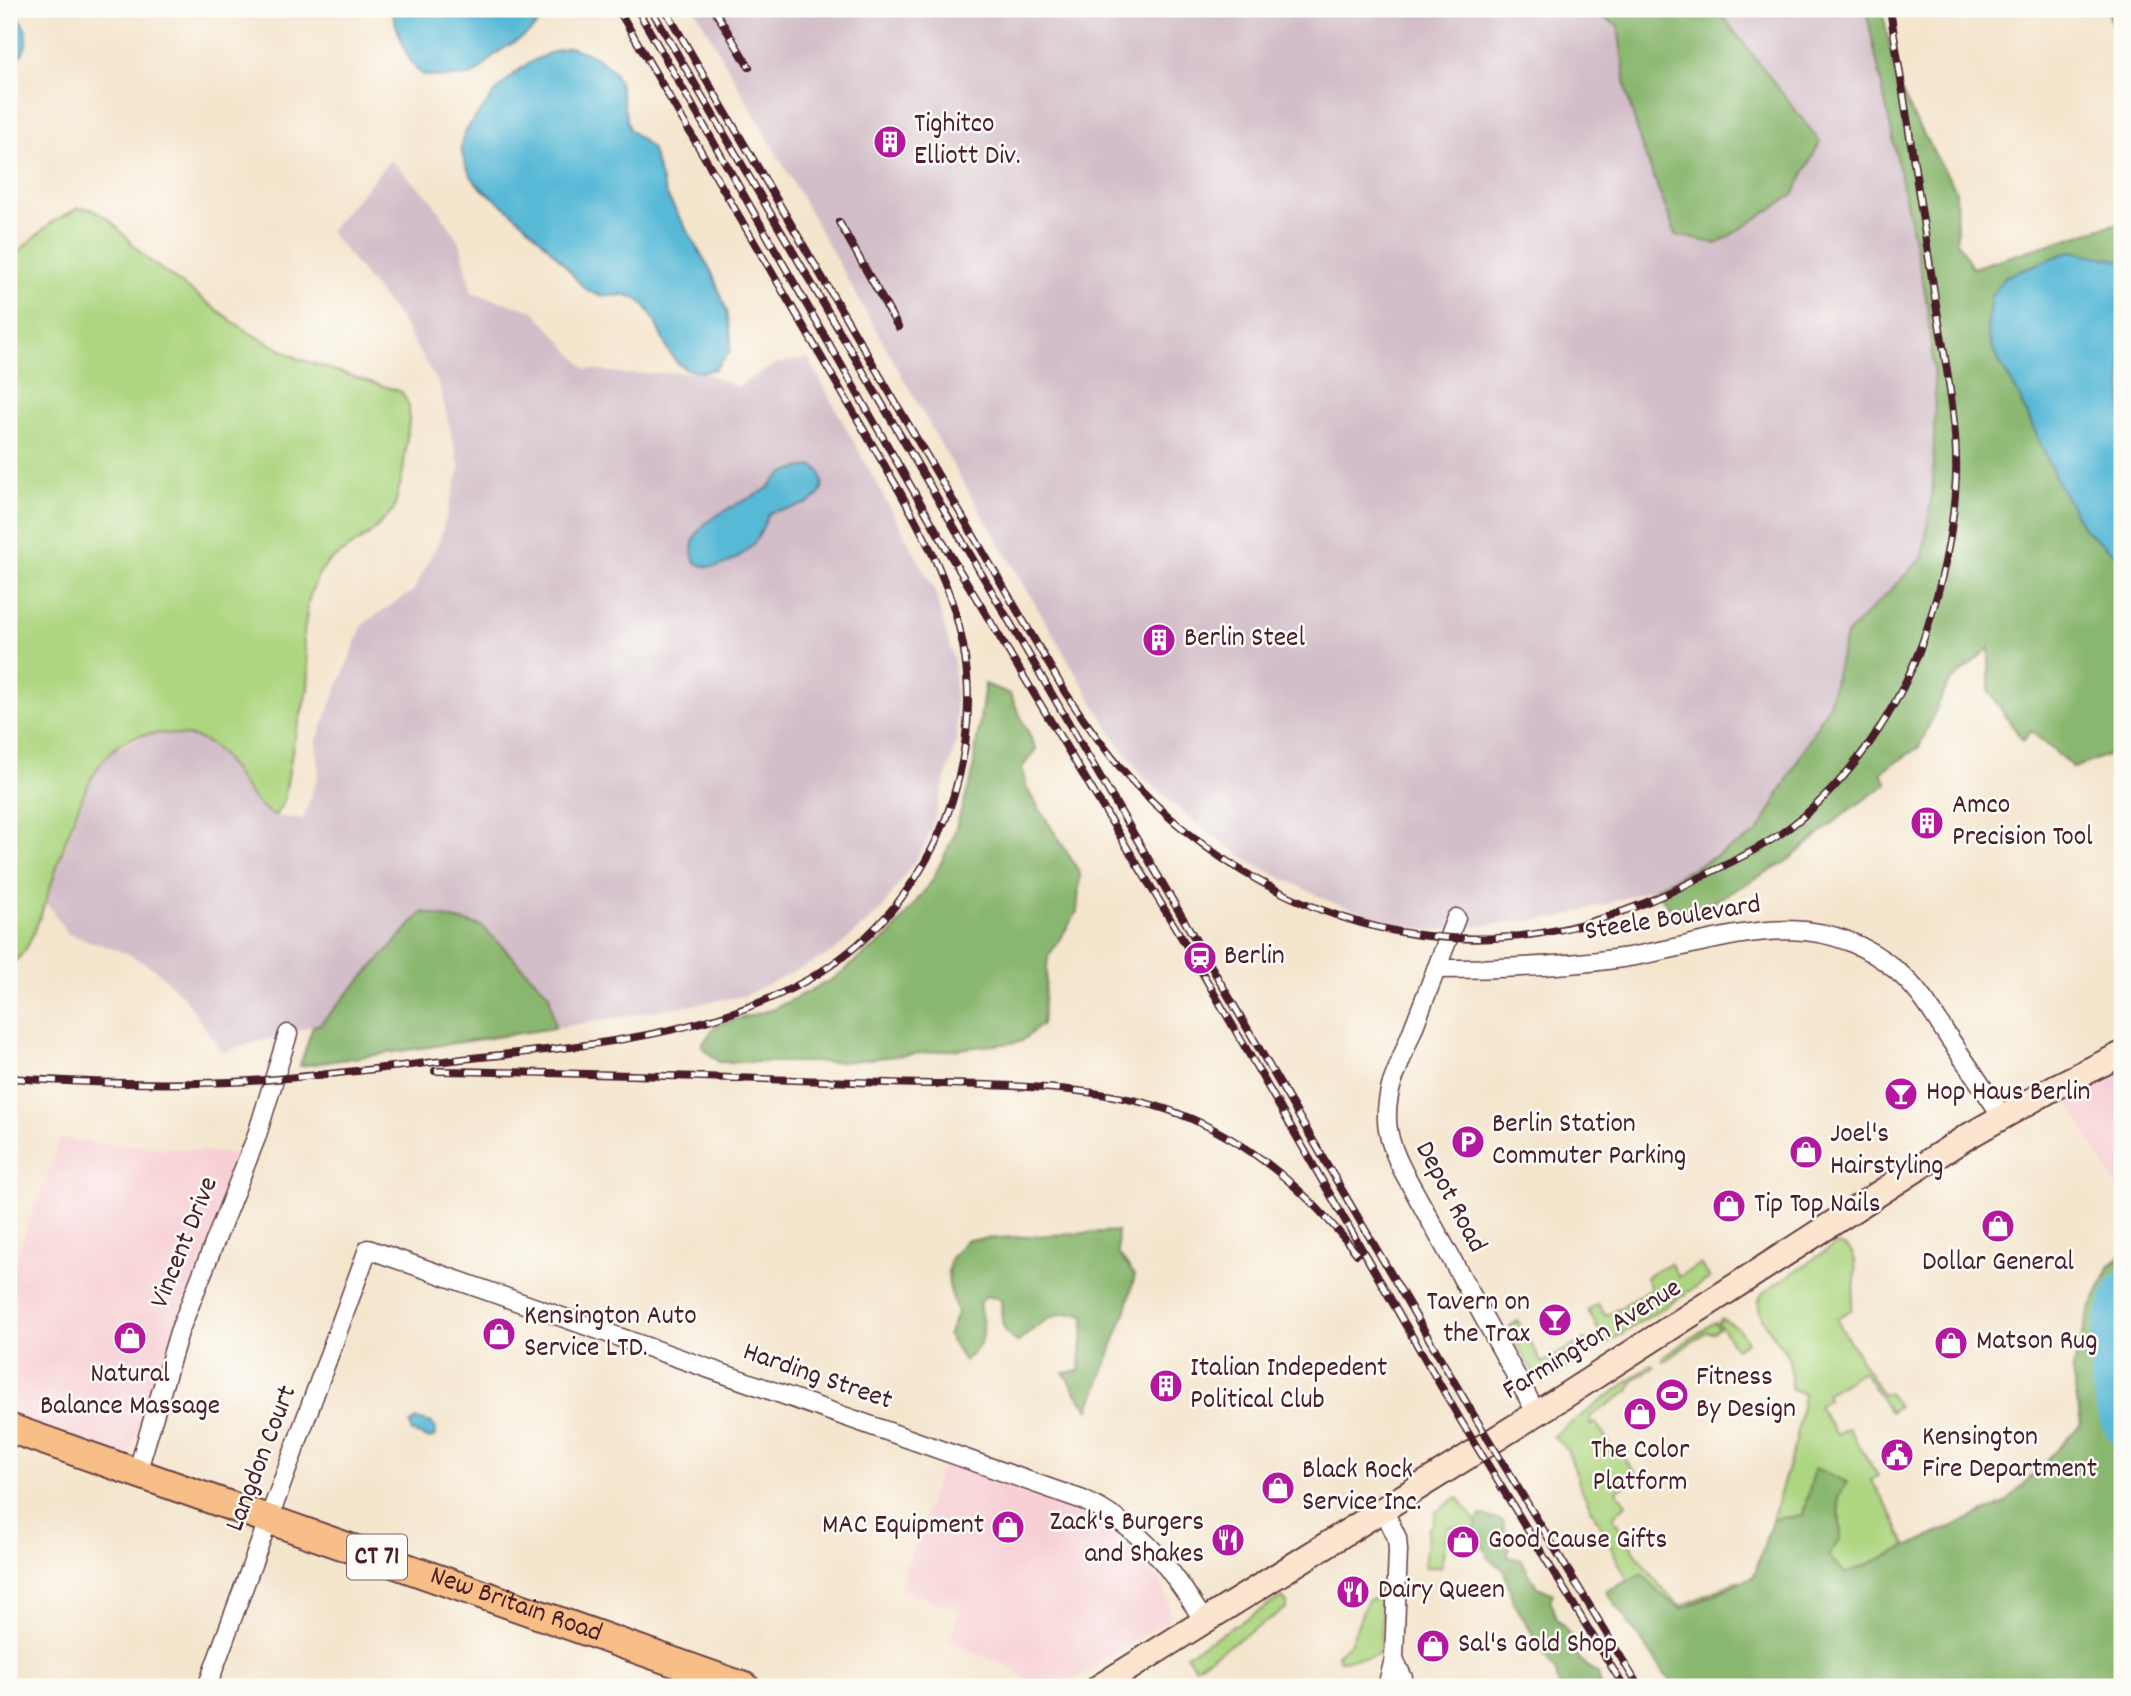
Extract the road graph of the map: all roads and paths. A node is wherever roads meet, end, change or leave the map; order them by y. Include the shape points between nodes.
1 (1456, 918) dead end
2 (1436, 969) junction
3 (288, 1034) dead end
4 (2122, 1054) edge
5 (2002, 1116) junction
6 (368, 1249) joint
7 (1536, 1412) junction
8 (9, 1428) edge
9 (137, 1473) junction
10 (1383, 1508) junction
11 (268, 1519) junction
12 (1204, 1621) junction
13 (1394, 1659) junction
14 (207, 1687) edge
15 (746, 1687) edge
16 (1099, 1687) edge
17 (1387, 1687) edge
18 (1404, 1687) edge

1 - 2 street, Depot Road
2 - 5 street, Steele Boulevard via 1605,960 1759,930 1824,934 1865,949 1908,981
2 - 7 street, Depot Road via 1390,1091 1389,1143
3 - 9 street, Vincent Drive via 256,1138 179,1332
4 - 5 main road, Farmington Avenue
5 - 7 main road, Farmington Avenue
6 - 11 street, Langdon Court
6 - 12 street, Harding Street via 1083,1500 1109,1512 1149,1544
7 - 10 main road, Farmington Avenue
8 - 9 main road, New Britain Road / CT 71
9 - 11 main road, New Britain Road / CT 71
10 - 12 main road, Farmington Avenue
10 - 13 street via 1397,1538
11 - 14 street, Langdon Court
11 - 15 main road, New Britain Road / CT 71
12 - 16 main road, Farmington Avenue
13 - 17 street
13 - 18 street

